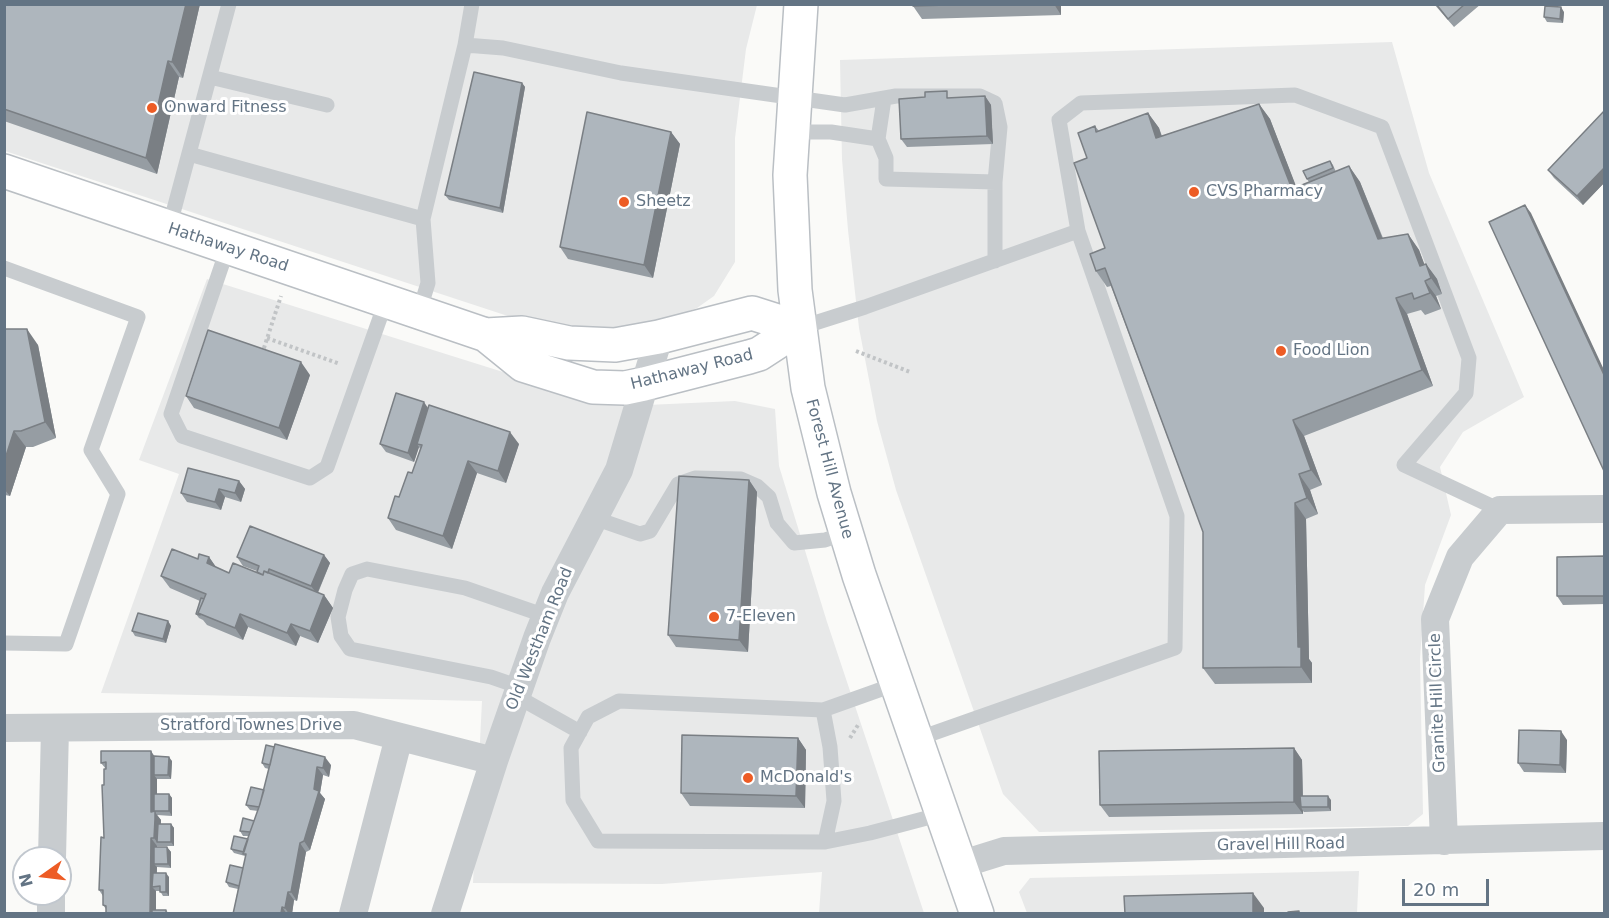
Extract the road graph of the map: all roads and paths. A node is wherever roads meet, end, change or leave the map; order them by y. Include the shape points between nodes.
1 (229, 4) edge
2 (472, 4) edge
3 (801, 4) edge
4 (465, 45) junction
5 (210, 76) junction
6 (794, 97) junction
7 (884, 99) junction
8 (327, 105) dead end
9 (791, 132) junction
10 (878, 139) junction
11 (189, 154) junction
12 (4, 171) edge
13 (995, 182) junction
14 (423, 219) junction
15 (169, 228) junction
16 (1078, 231) junction
17 (228, 247) junction
18 (995, 261) junction
19 (4, 268) edge
20 (291, 268) junction
21 (386, 301) junction
22 (419, 312) junction
23 (799, 328) junction
24 (486, 335) junction
25 (659, 337) junction
26 (267, 338) junction
27 (856, 351) dead end
28 (260, 358) edge
29 (361, 371) junction
30 (910, 372) dead end
31 (644, 384) junction
32 (1605, 509) edge
33 (1500, 510) junction
34 (594, 518) junction
35 (845, 533) junction
36 (546, 616) junction
37 (4, 643) edge
38 (896, 684) junction
39 (518, 691) junction
40 (823, 711) junction
41 (4, 728) edge
42 (55, 728) junction
43 (580, 732) junction
44 (399, 737) junction
45 (914, 740) junction
46 (494, 761) junction
47 (942, 814) junction
48 (1605, 836) edge
49 (1444, 841) junction
50 (825, 842) junction
51 (52, 846) edge
52 (959, 865) junction
53 (353, 914) edge
54 (445, 914) edge
55 (976, 914) edge

1 - 5 lane
2 - 4 lane
3 - 6 street, Forest Hill Avenue
4 - 6 lane via 503,48 644,77
4 - 14 lane
5 - 8 lane
5 - 11 lane
6 - 7 lane via 845,105
6 - 9 street, Forest Hill Avenue
7 - 10 lane
7 - 13 lane via 980,96 995,103 1000,127
9 - 10 lane via 831,132
9 - 23 street, Forest Hill Avenue
10 - 13 lane via 886,158 886,179
11 - 14 lane
11 - 15 lane
12 - 15 street, Hathaway Road
13 - 18 lane
14 - 22 lane via 428,283
15 - 17 street, Hathaway Road
16 - 18 lane
16 - 33 lane via 1059,120 1081,103 1295,95 1382,127 1469,358 1467,393 1404,465
16 - 45 lane via 1177,516 1175,648
17 - 20 street, Hathaway Road
17 - 29 lane via 171,414 182,436 310,478 327,467
18 - 23 lane
19 - 37 lane via 138,317 91,450 118,494 66,644
20 - 21 street, Hathaway Road
20 - 26 path
21 - 22 street, Hathaway Road
21 - 29 lane
22 - 24 street, Hathaway Road
23 - 25 street, Hathaway Road via 752,313
23 - 31 street, Hathaway Road via 759,354
23 - 35 street, Forest Hill Avenue via 810,399
24 - 25 street, Hathaway Road via 522,333 593,345
24 - 31 street, Hathaway Road via 523,365 563,378 610,388
25 - 31 street, Old Westham Road
26 - 28 path
26 - 29 path
27 - 30 path
31 - 34 street, Old Westham Road via 619,470
32 - 33 street
33 - 49 street, Granite Hill Circle via 1460,557 1435,619
34 - 35 lane via 640,534 650,531 678,483 695,478 741,478 769,497 777,523 794,543 825,540
34 - 36 street, Old Westham Road
35 - 38 street, Forest Hill Avenue
36 - 39 street, Old Westham Road
36 - 39 lane via 465,588 367,569 352,574 345,590 338,617 341,636 350,649 491,677
38 - 40 lane
38 - 45 street, Forest Hill Avenue
39 - 43 lane
39 - 46 street, Old Westham Road
40 - 43 lane via 619,701 588,717
40 - 50 lane via 834,801
41 - 42 street, Stratford Townes Drive
42 - 44 street, Stratford Townes Drive via 354,725
42 - 51 street
43 - 50 lane via 571,748 573,800 598,841
44 - 46 street, Stratford Townes Drive
44 - 53 street
45 - 47 street, Forest Hill Avenue
46 - 54 street, Old Westham Road
47 - 50 lane
47 - 52 street, Forest Hill Avenue
48 - 49 street, Gravel Hill Road
49 - 52 street, Gravel Hill Road via 1004,852
52 - 55 street, Forest Hill Avenue

